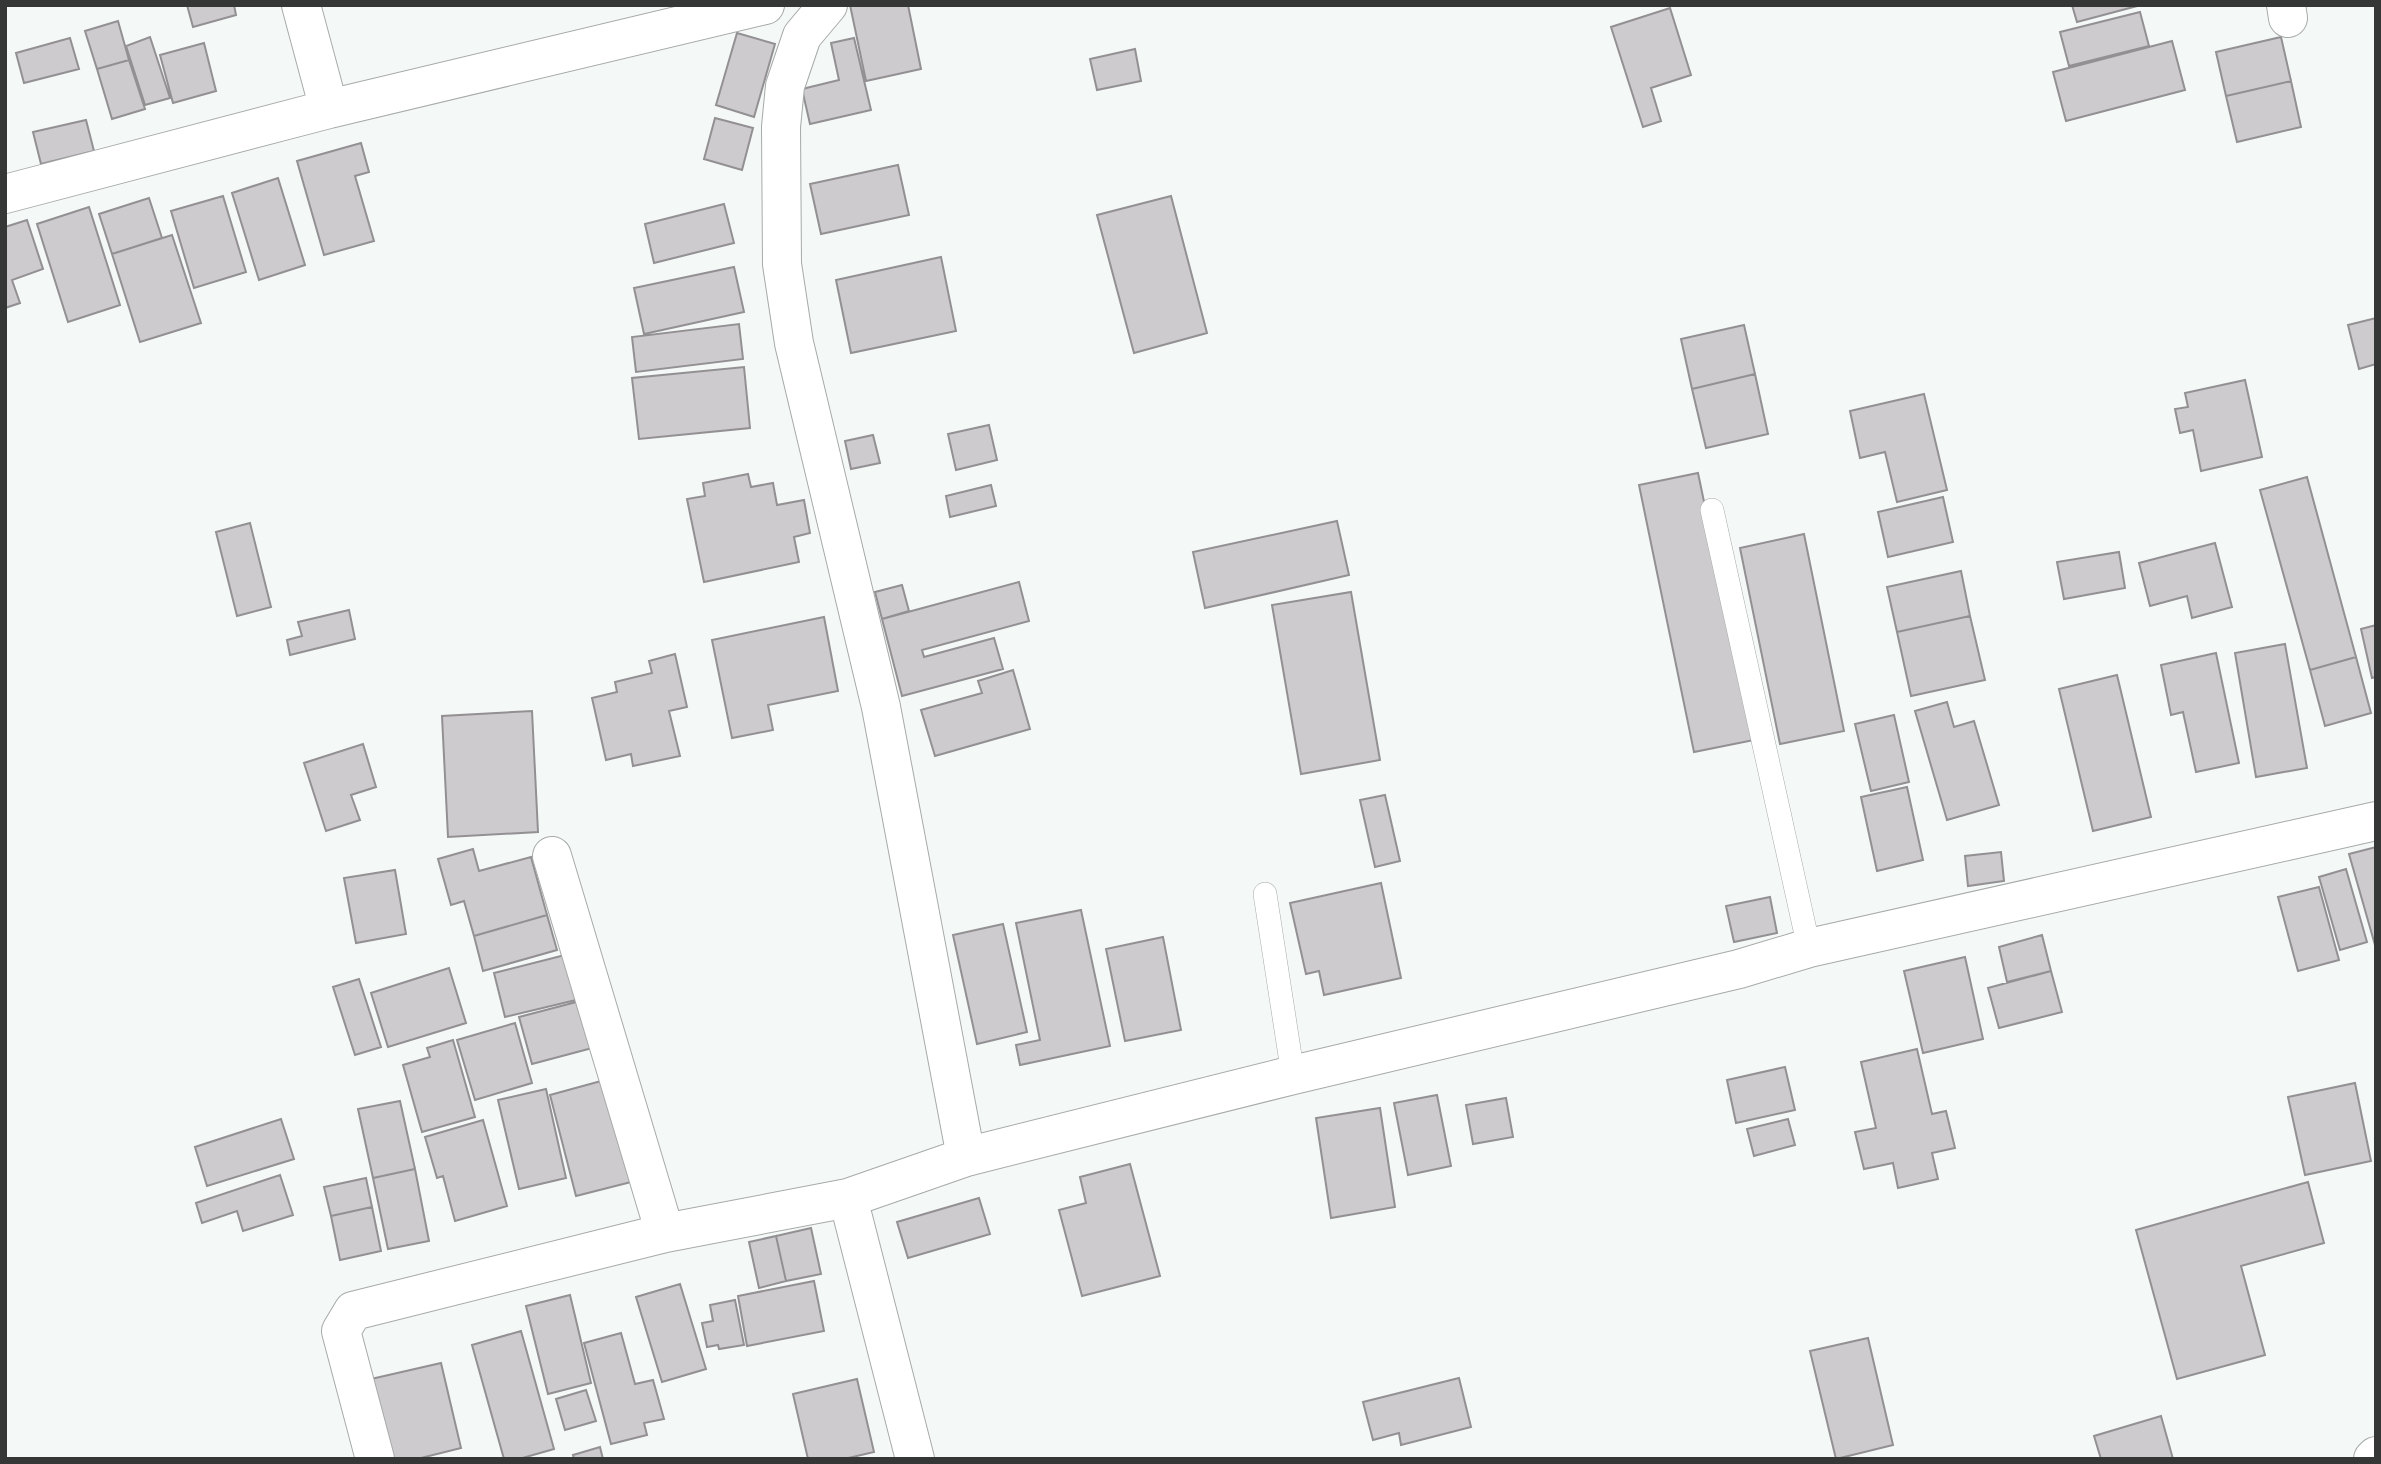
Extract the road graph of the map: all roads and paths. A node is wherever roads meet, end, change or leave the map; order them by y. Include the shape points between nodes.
1 (301, 5) edge
2 (765, 5) edge
3 (828, 5) edge
4 (329, 109) junction
5 (5, 194) edge
6 (1712, 510) dead end
7 (2376, 821) edge
8 (552, 856) dead end
9 (1265, 894) dead end
10 (1810, 947) junction
11 (1293, 1075) junction
12 (966, 1157) junction
13 (848, 1198) junction
14 (665, 1233) junction
15 (375, 1459) edge
16 (915, 1459) edge

1 - 4 street
2 - 4 street
3 - 12 street via 802,36 785,86 782,264 793,343 881,707
4 - 5 street
6 - 10 lane
7 - 10 street
8 - 14 street
9 - 11 lane
10 - 11 street via 1740,969
11 - 12 street
12 - 13 street
13 - 14 street
13 - 16 street
14 - 15 street via 353,1311 341,1331

